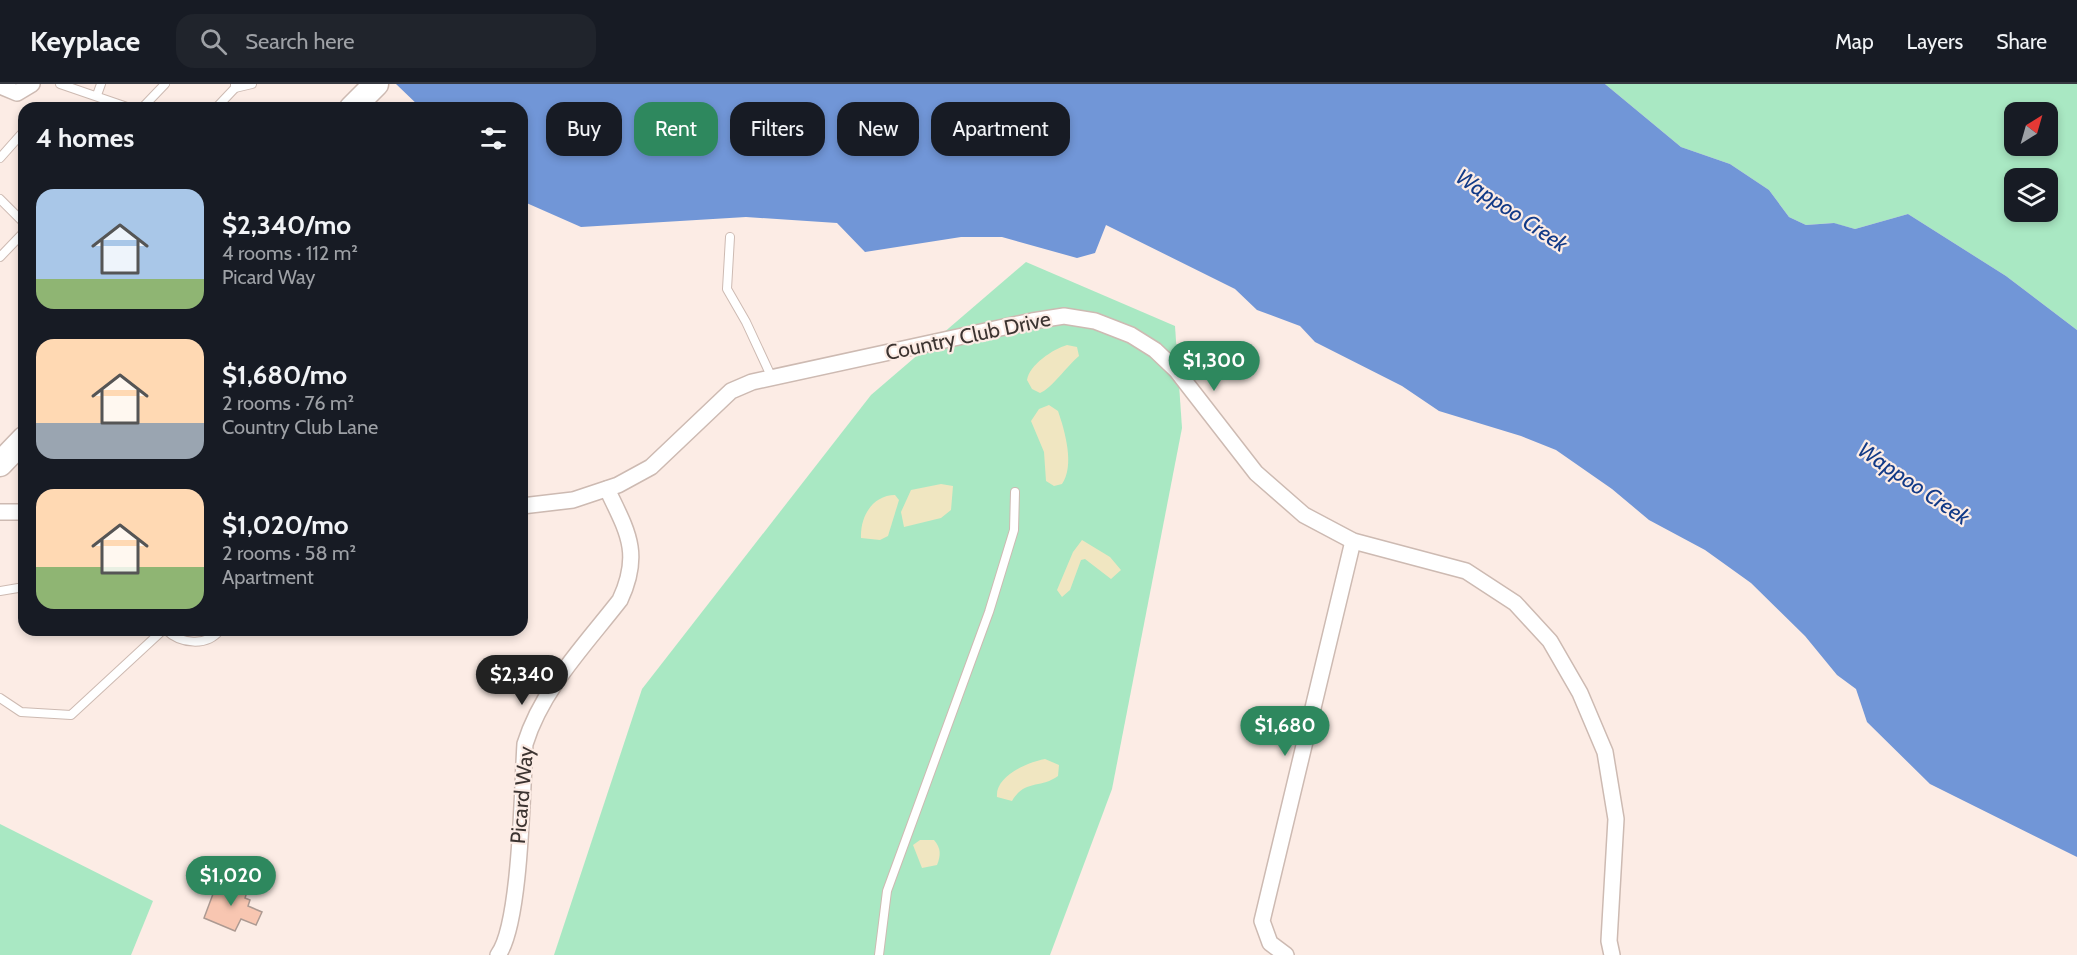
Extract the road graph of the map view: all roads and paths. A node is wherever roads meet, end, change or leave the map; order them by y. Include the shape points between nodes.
1 (32, 84) edge
2 (60, 84) edge
3 (101, 84) edge
4 (165, 84) edge
5 (252, 84) edge
6 (376, 84) edge
7 (235, 86) edge
8 (1, 90) edge
9 (97, 95) junction
10 (114, 102) edge
11 (148, 102) edge
12 (221, 102) edge
13 (358, 102) edge
14 (18, 138) edge
15 (0, 158) edge
16 (0, 199) edge
17 (18, 218) edge
18 (730, 237) dead end
19 (18, 238) edge
20 (0, 257) edge
21 (772, 378) junction
22 (18, 445) edge
23 (0, 464) edge
24 (607, 489) junction
25 (1015, 492) dead end
26 (528, 505) edge
27 (0, 512) edge
28 (18, 512) edge
29 (1353, 541) junction
30 (18, 588) edge
31 (0, 591) edge
32 (158, 636) edge
33 (176, 636) edge
34 (211, 636) edge
35 (0, 698) edge
36 (498, 955) edge
37 (879, 955) edge
38 (1286, 955) edge
39 (1612, 955) edge

1 - 8 street via 16,93
2 - 9 lane
3 - 9 lane
4 - 11 lane
5 - 7 lane
6 - 13 main road
7 - 12 lane
9 - 10 lane
14 - 15 lane
16 - 17 lane
18 - 21 lane via 727,289
19 - 20 lane
21 - 24 street, Country Club Drive via 730,391 651,467
21 - 29 street, Country Club Drive via 1032,321 1064,316 1095,321 1131,335 1155,350 1176,370 1256,473 1304,515
22 - 23 main road
24 - 26 street, Country Club Drive via 573,500
24 - 36 street, Picard Way via 630,537 628,583 620,600 545,697 532,723 525,744 513,913
25 - 37 lane via 1014,530 988,612 887,891
27 - 28 street
29 - 38 street via 1262,921 1270,943
29 - 39 street, Country Club Drive via 1466,571 1515,603 1550,641 1580,693 1605,752 1616,819 1609,941
30 - 31 lane
32 - 35 lane via 71,715 21,711
33 - 34 lane via 186,642 204,641

